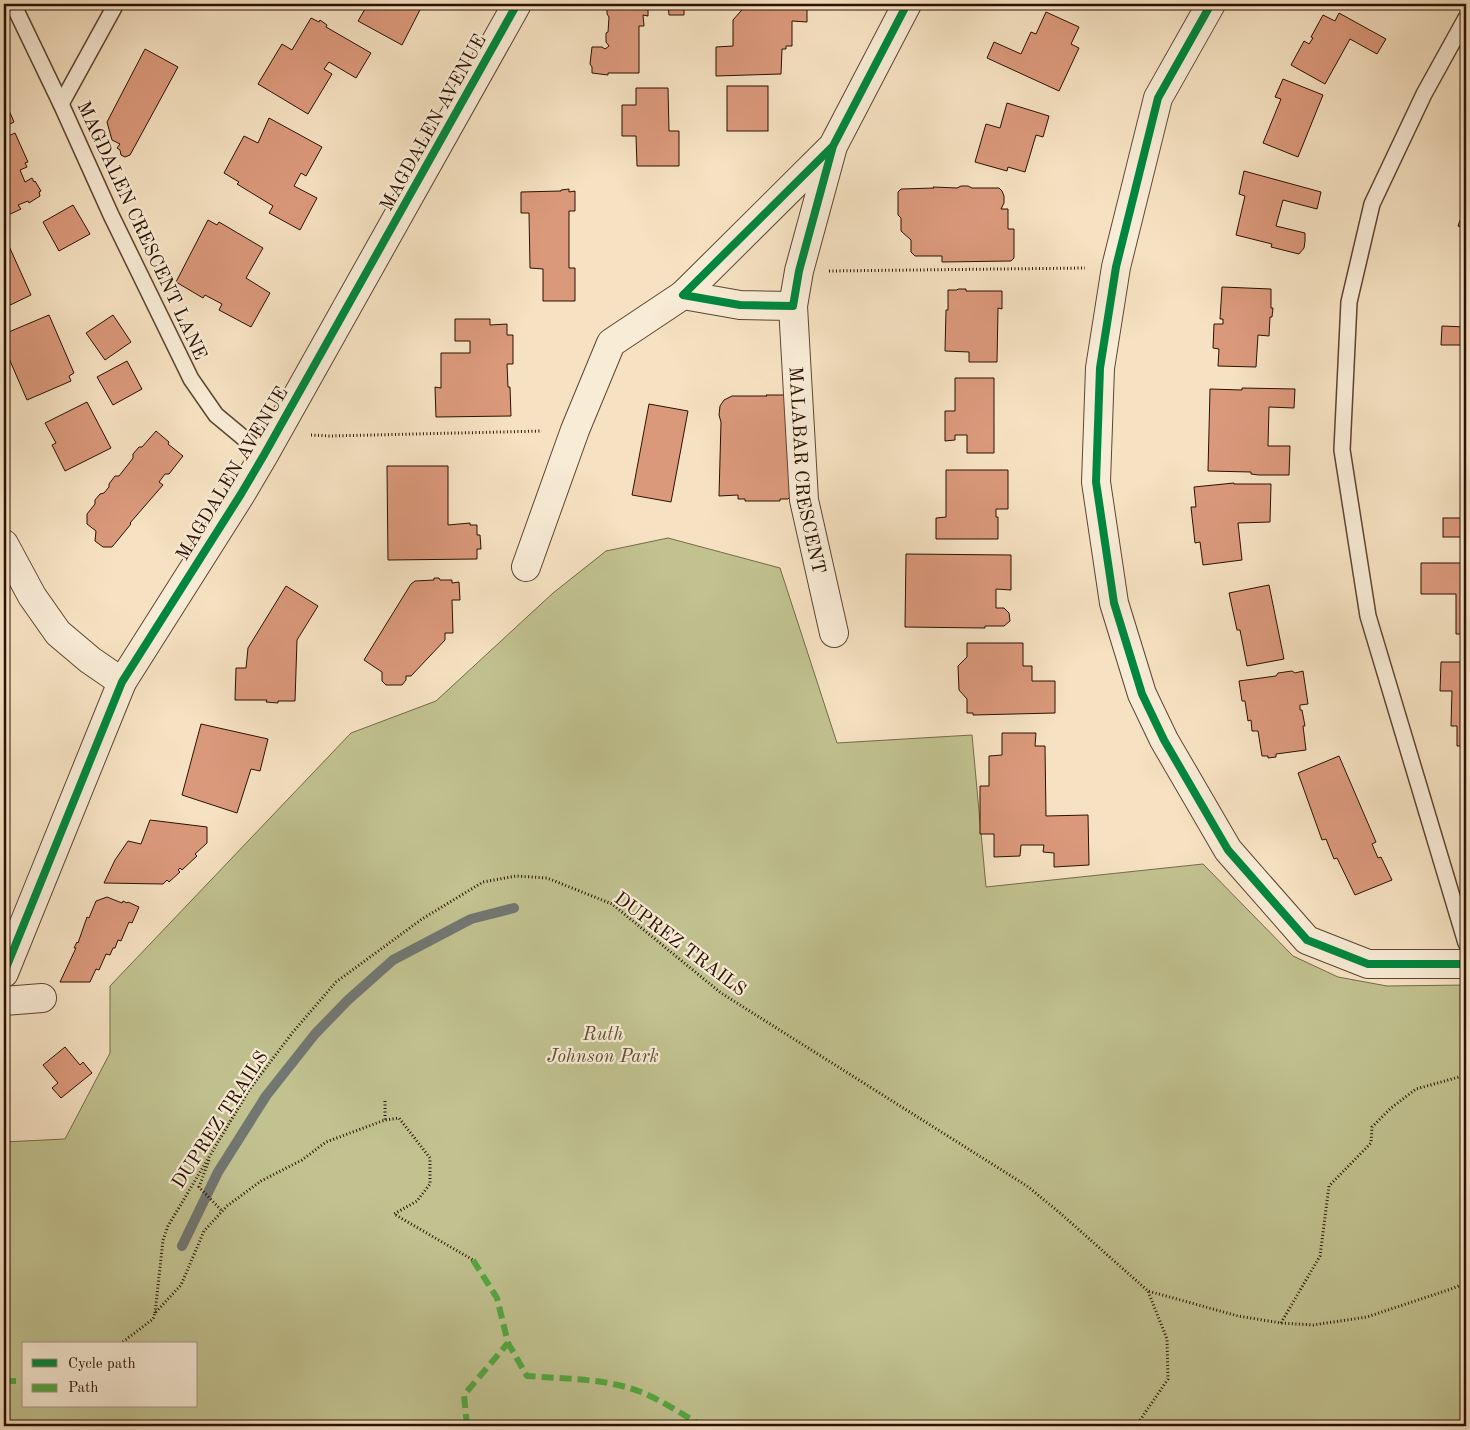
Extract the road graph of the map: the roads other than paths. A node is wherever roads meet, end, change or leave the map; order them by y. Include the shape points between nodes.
1 (13, 4) edge
2 (116, 4) edge
3 (517, 4) edge
4 (907, 4) edge
5 (1211, 4) edge
6 (1466, 18) edge
7 (62, 104) junction
8 (833, 146) junction
9 (683, 295) junction
10 (793, 306) junction
11 (264, 454) junction
12 (4, 544) edge
13 (526, 567) dead end
14 (834, 633) dead end
15 (122, 682) junction
16 (1466, 943) edge
17 (1466, 964) edge
18 (4, 973) edge
19 (42, 998) dead end
20 (4, 1002) edge

1 - 7 lane, MAGDALEN CRESCENT LANE
2 - 7 lane
3 - 11 street, MAGDALEN AVENUE
4 - 8 street, MALABAR CRESCENT
5 - 17 street via 1158,98 1116,267 1100,368 1096,482 1114,603 1142,694 1164,740 1228,850 1307,940 1368,964
6 - 16 lane via 1424,94 1372,204 1349,302 1342,450 1368,616
7 - 11 lane, MAGDALEN CRESCENT LANE via 111,215 191,379 216,415
8 - 9 street, MALABAR CRESCENT
8 - 10 street, MALABAR CRESCENT via 799,271
9 - 10 street via 740,305
9 - 13 street, MALABAR CRESCENT via 611,343 575,430
10 - 14 street, MALABAR CRESCENT via 804,500
11 - 15 street, MAGDALEN AVENUE
12 - 15 street via 32,596 58,633
15 - 18 street, MAGDALEN AVENUE
19 - 20 street

